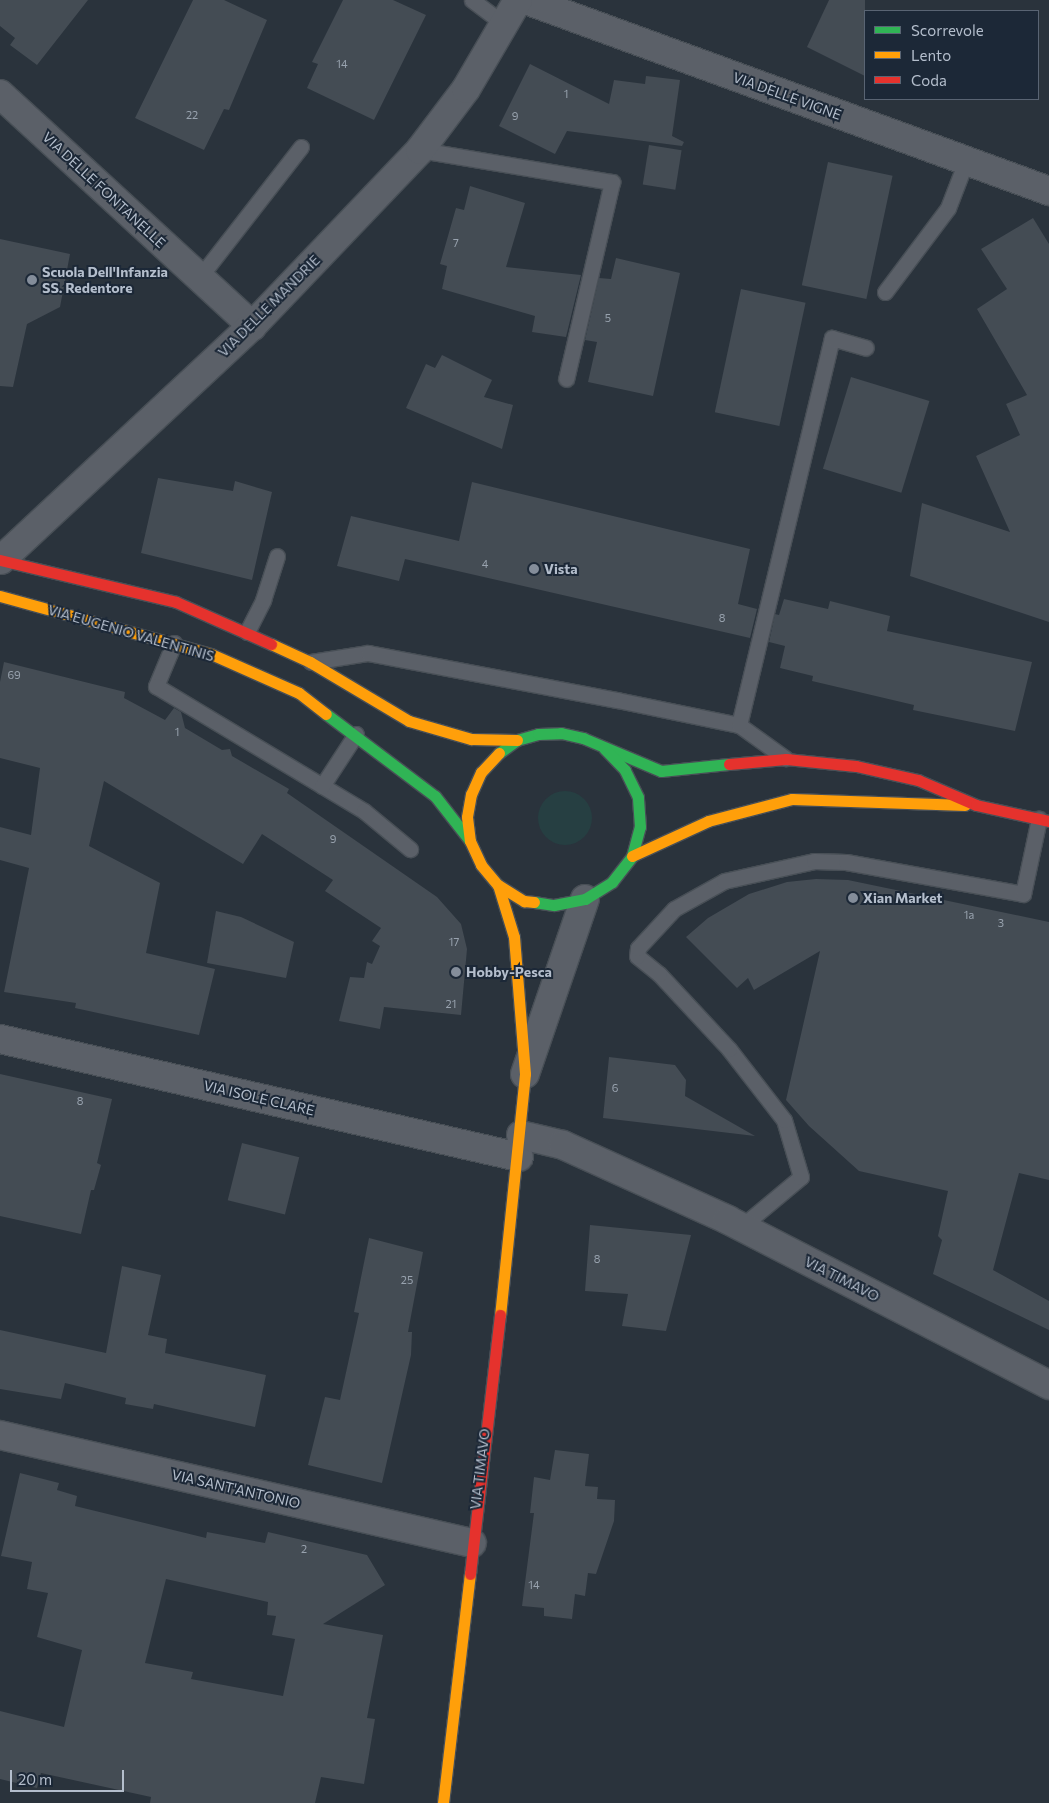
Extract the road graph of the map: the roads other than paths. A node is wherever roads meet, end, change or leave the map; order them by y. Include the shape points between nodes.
1 (472, 0) edge
2 (518, 0) edge
3 (526, 0) edge
4 (504, 24) junction
5 (0, 94) edge
6 (301, 147) dead end
7 (420, 150) junction
8 (966, 161) junction
9 (1049, 192) edge
10 (199, 278) junction
11 (885, 292) dead end
12 (252, 326) junction
13 (866, 348) dead end
14 (566, 378) dead end
15 (277, 556) dead end
16 (0, 560) edge
17 (0, 596) edge
18 (247, 632) junction
19 (174, 643) junction
20 (310, 662) junction
21 (739, 725) junction
22 (356, 734) junction
23 (517, 740) junction
24 (604, 748) junction
25 (786, 759) junction
26 (322, 786) junction
27 (976, 805) junction
28 (1044, 820) edge
29 (470, 841) junction
30 (410, 849) dead end
31 (632, 856) junction
32 (498, 885) junction
33 (585, 899) junction
34 (0, 1039) edge
35 (525, 1074) junction
36 (520, 1146) junction
37 (741, 1227) junction
38 (1049, 1385) edge
39 (0, 1435) edge
40 (472, 1543) junction
41 (443, 1803) edge

1 - 4 lane
2 - 4 street, VIA DELLE MANDRIE
3 - 8 street, VIA DELLE VIGNE
4 - 7 street, VIA DELLE MANDRIE via 466,89
5 - 10 street, VIA DELLE FONTANELLE
6 - 10 lane
7 - 12 street, VIA DELLE MANDRIE
7 - 14 lane via 612,182
8 - 9 street, VIA DELLE VIGNE
8 - 11 lane via 948,208
10 - 12 street, VIA DELLE FONTANELLE
12 - 16 street, VIA DELLE MANDRIE
13 - 21 lane via 832,338
15 - 18 lane via 263,600
16 - 18 main road via 176,602
17 - 19 main road, VIA EUGENIO VALENTINIS
18 - 20 main road
19 - 22 main road, VIA EUGENIO VALENTINIS via 211,654 299,693
19 - 26 lane via 156,686
20 - 21 lane via 368,653
20 - 23 main road via 409,722 471,739
21 - 25 lane
22 - 26 lane
22 - 29 main road, VIA EUGENIO VALENTINIS via 435,796
23 - 24 main road via 538,734 561,733 583,738
23 - 29 main road, VIA TIMAVO via 497,754 481,772 470,794 467,817
24 - 25 main road via 661,771
24 - 31 main road, VIA TIMAVO via 625,770 638,797 640,827
25 - 27 main road via 856,766 918,780
26 - 30 lane via 364,811
27 - 28 main road
27 - 31 main road via 792,799 708,821
28 - 37 lane via 1023,894 846,862 814,861 724,881 674,909 638,948 637,956 659,974 730,1050 784,1120 801,1177
29 - 32 main road, VIA TIMAVO via 480,865
31 - 33 main road, VIA TIMAVO via 612,882
32 - 33 main road, VIA TIMAVO via 524,900 554,905
32 - 35 main road, VIA TIMAVO via 514,936
33 - 35 street, VIA TIMAVO
34 - 36 street, VIA ISOLE CLARE
35 - 36 main road, VIA TIMAVO
36 - 37 street, VIA TIMAVO via 563,1145
36 - 40 main road, VIA TIMAVO
37 - 38 street, VIA TIMAVO
39 - 40 street, VIA SANT'ANTONIO
40 - 41 main road, VIA TIMAVO

